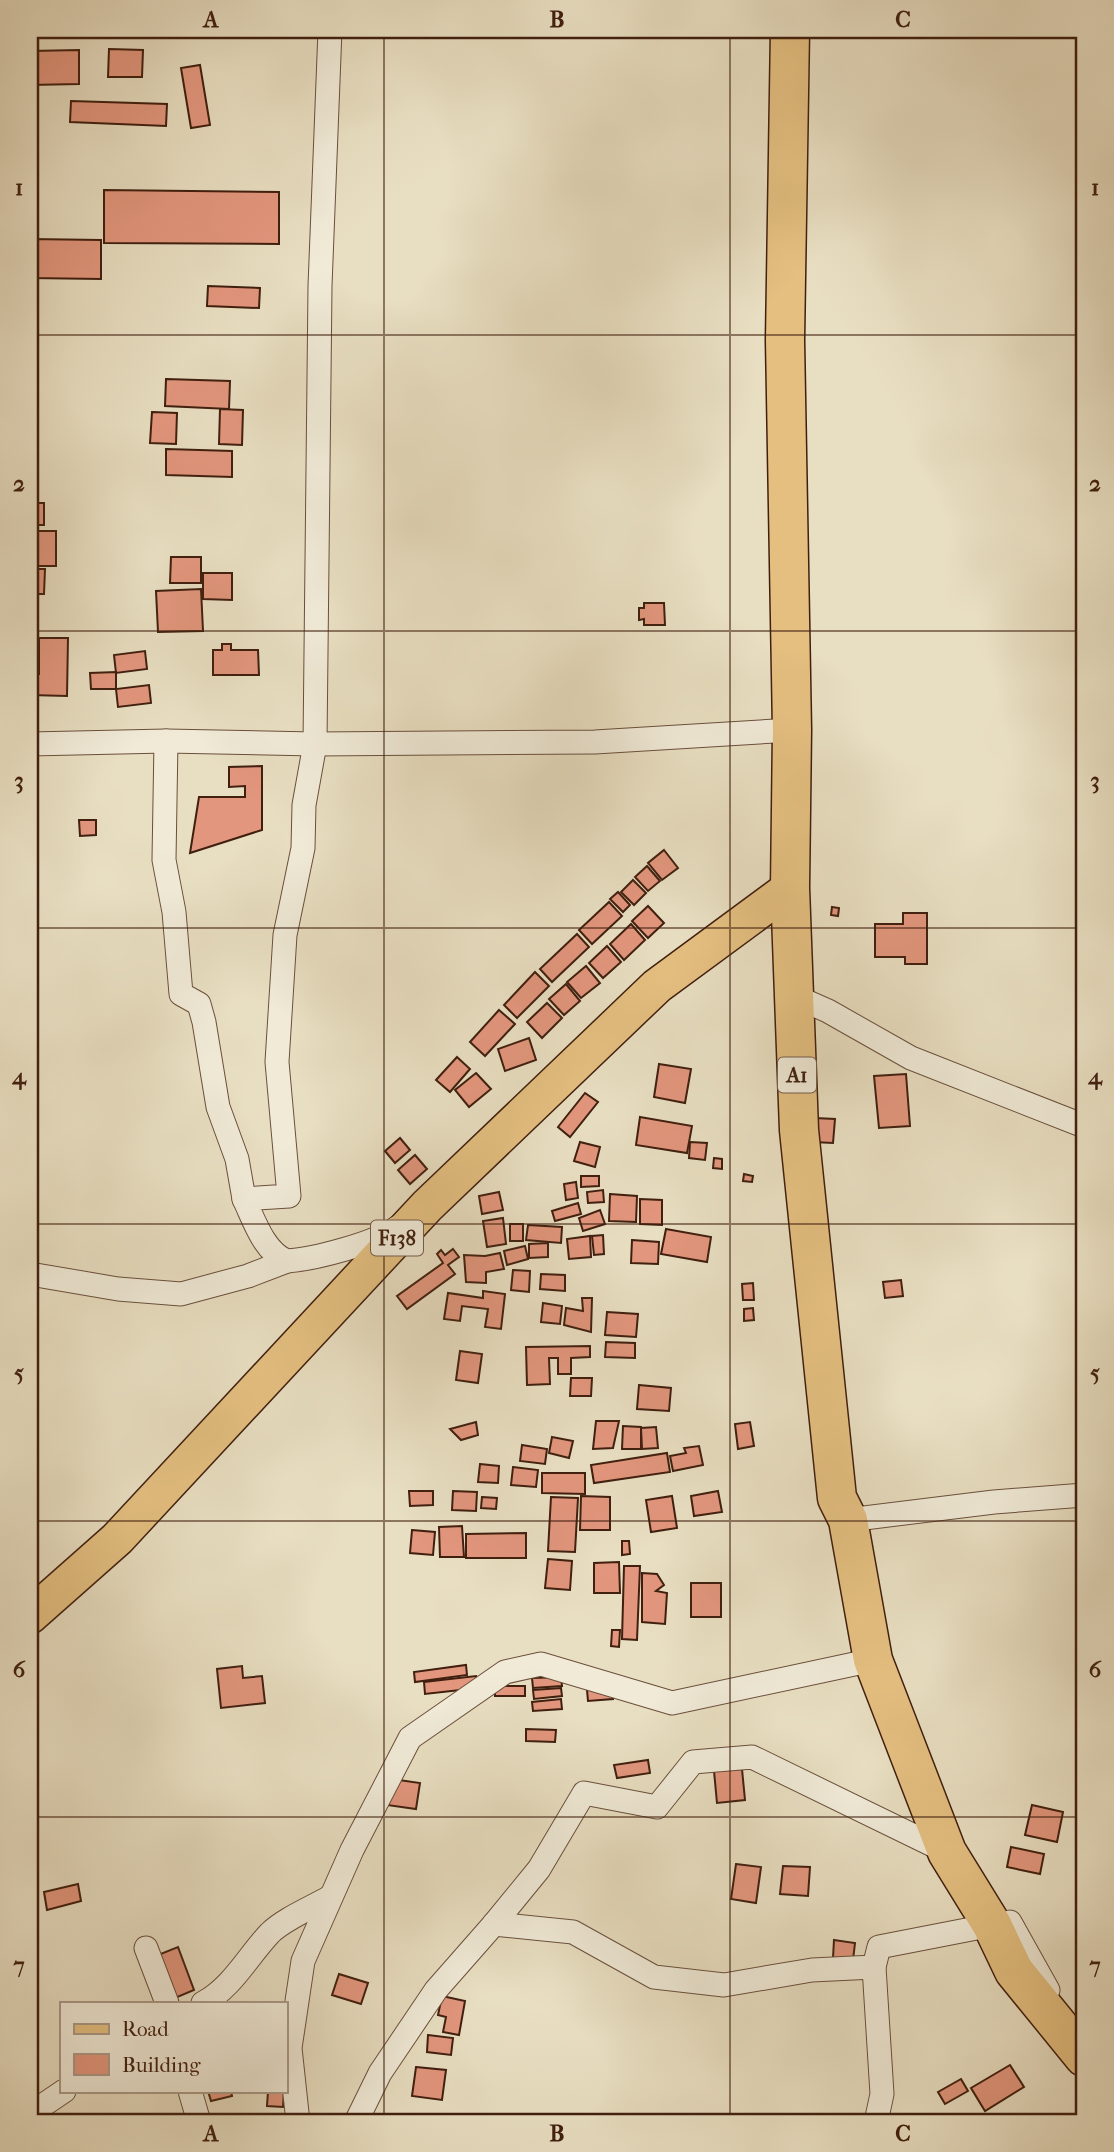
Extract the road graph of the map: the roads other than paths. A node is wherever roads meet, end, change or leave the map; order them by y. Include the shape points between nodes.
1 (330, 30) edge
2 (790, 30) edge
3 (792, 730) junction
4 (166, 741) junction
5 (30, 744) edge
6 (315, 744) junction
7 (790, 888) junction
8 (794, 996) junction
9 (1084, 1126) edge
10 (244, 1199) junction
11 (427, 1206) junction
12 (287, 1261) junction
13 (30, 1274) edge
14 (1084, 1494) edge
15 (848, 1520) junction
16 (30, 1616) edge
17 (873, 1660) junction
18 (947, 1852) junction
19 (330, 1897) junction
20 (494, 1924) junction
21 (992, 1925) junction
22 (146, 1948) dead end
23 (874, 1967) junction
24 (167, 2002) edge
25 (205, 2002) edge
26 (1084, 2029) edge
27 (1084, 2057) edge
28 (63, 2092) edge
29 (190, 2092) edge
30 (30, 2114) edge
31 (199, 2122) edge
32 (299, 2122) edge
33 (356, 2122) edge
34 (876, 2122) edge

1 - 6 street via 320,286
2 - 3 highway, A1 via 785,341
3 - 6 street via 595,742
3 - 7 highway, A1
4 - 5 street
4 - 6 street
4 - 10 street via 164,860 181,994 199,1004 218,1107 237,1159
6 - 10 street via 304,805 303,848 285,935 277,1062 289,1196
7 - 8 highway, A1
7 - 11 main road, F138 via 657,986
8 - 9 street via 911,1058
8 - 15 highway, A1 via 799,1129 834,1471 837,1498
10 - 12 street via 270,1251
11 - 12 street via 389,1234
11 - 16 main road, F138 via 117,1539
12 - 13 street via 181,1294 118,1290
14 - 15 street
15 - 17 highway, A1
17 - 18 highway, A1
17 - 19 street via 672,1703 541,1664 505,1672 410,1738
18 - 20 street via 752,1757 693,1762 657,1807 584,1793 539,1869
18 - 21 highway, A1
19 - 25 street via 271,1932 243,1968
19 - 32 street via 303,1961 290,2048
20 - 23 street via 573,1932 665,1979 724,1985 812,1970
20 - 33 street via 436,1990 380,2073
21 - 23 street via 879,1948
21 - 26 street via 981,1910 1008,1919 1060,2011
21 - 27 highway, A1 via 1014,1971
22 - 24 street
23 - 34 street via 882,2094
28 - 30 street
29 - 31 street

